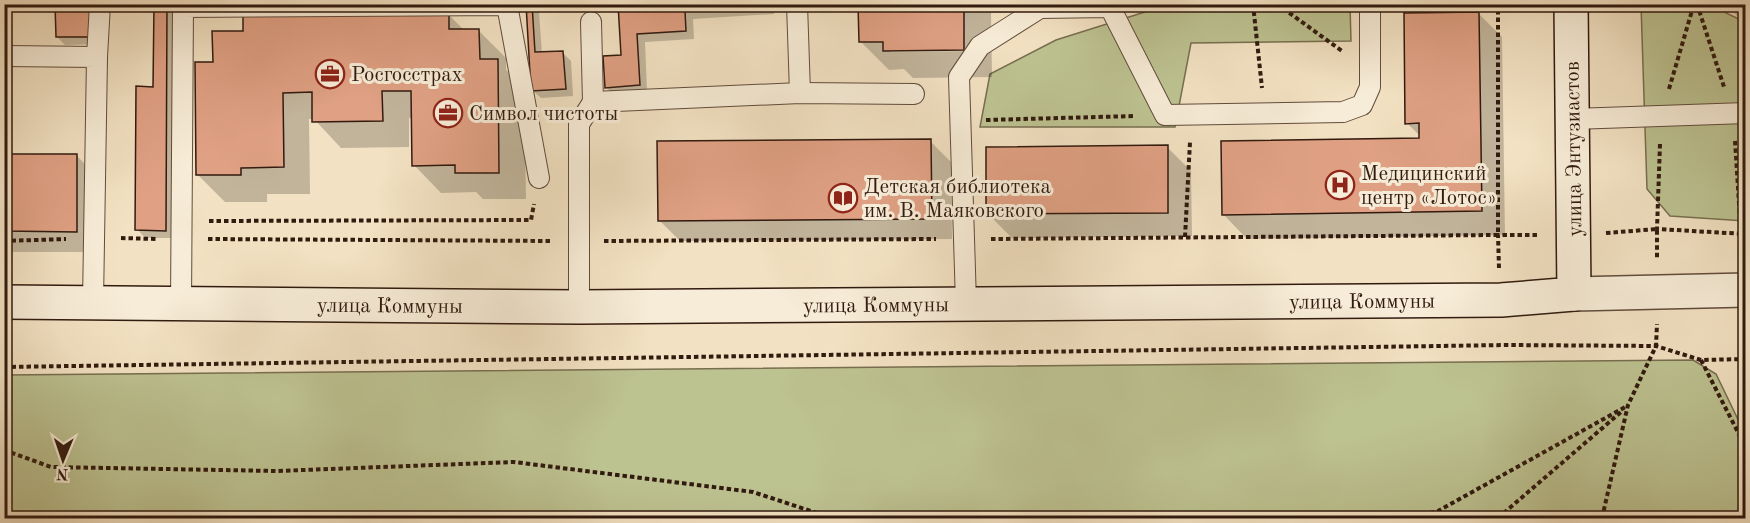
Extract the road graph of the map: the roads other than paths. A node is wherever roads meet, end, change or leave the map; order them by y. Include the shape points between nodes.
1 (100, 4) edge
2 (797, 4) edge
3 (1370, 4) edge
4 (1571, 4) edge
5 (591, 22) dead end
6 (4, 56) edge
7 (97, 57) junction
8 (800, 93) junction
9 (914, 94) dead end
10 (593, 102) junction
11 (1739, 113) edge
12 (1573, 119) junction
13 (539, 178) road end
14 (1746, 290) edge
15 (1574, 294) junction
16 (20, 302) edge
17 (93, 302) junction
18 (966, 303) junction
19 (181, 304) junction
20 (579, 307) junction
21 (4, 309) edge

1 - 7 lane
2 - 8 lane
3 - 18 lane via 1370,87 1362,105 1343,112 1165,115 1110,8 1040,8 980,45 959,77
4 - 12 street, улица Энтузиастов
5 - 10 lane
6 - 7 lane
7 - 17 lane
8 - 9 lane
8 - 10 lane
10 - 20 lane via 579,124
11 - 12 lane
12 - 15 street, улица Энтузиастов
13 - 19 lane via 507,5 183,7
14 - 15 street, улица Коммуны
15 - 18 street, улица Коммуны via 1501,300
16 - 17 street, улица Коммуны
16 - 21 street, улица Коммуны
17 - 19 street, улица Коммуны
18 - 20 street, улица Коммуны
19 - 20 street, улица Коммуны

